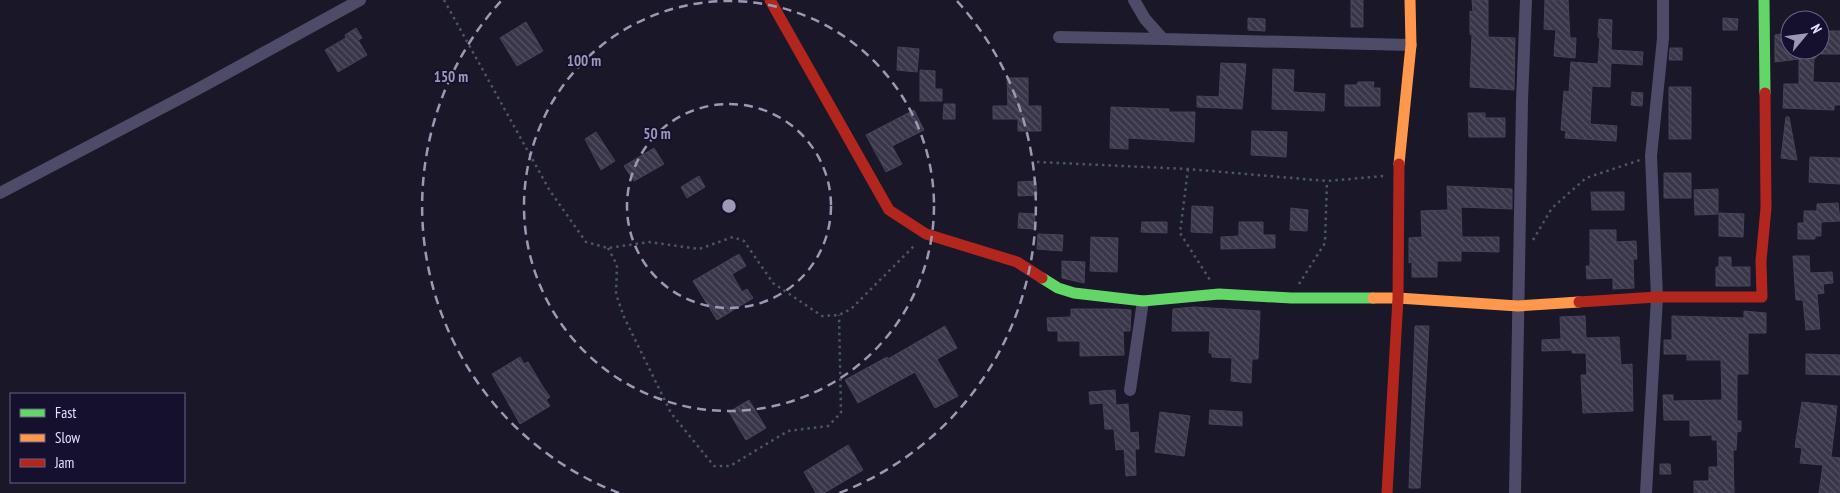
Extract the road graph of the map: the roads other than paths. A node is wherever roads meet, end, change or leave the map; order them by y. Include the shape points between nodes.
1 (360, 0) edge
2 (770, 0) edge
3 (1134, 0) edge
4 (1410, 0) edge
5 (1526, 0) edge
6 (1663, 0) edge
7 (1764, 0) edge
8 (1059, 37) dead end
9 (1163, 39) junction
10 (1411, 45) junction
11 (0, 193) edge
12 (1658, 297) junction
13 (1398, 298) junction
14 (1143, 302) junction
15 (1518, 306) junction
16 (1130, 390) dead end
17 (1387, 493) edge
18 (1514, 493) edge
19 (1646, 493) edge

1 - 11 street
2 - 14 street via 889,210 926,234 1017,262 1058,288
3 - 9 street via 1145,19
4 - 10 street
5 - 15 street
6 - 12 street via 1663,38 1650,156
7 - 12 street via 1766,208 1761,261 1762,297
8 - 9 street
9 - 10 street
10 - 13 street via 1398,175
12 - 15 street
12 - 19 street
13 - 14 street via 1219,294
13 - 15 street
13 - 17 street
14 - 16 street
15 - 18 street

